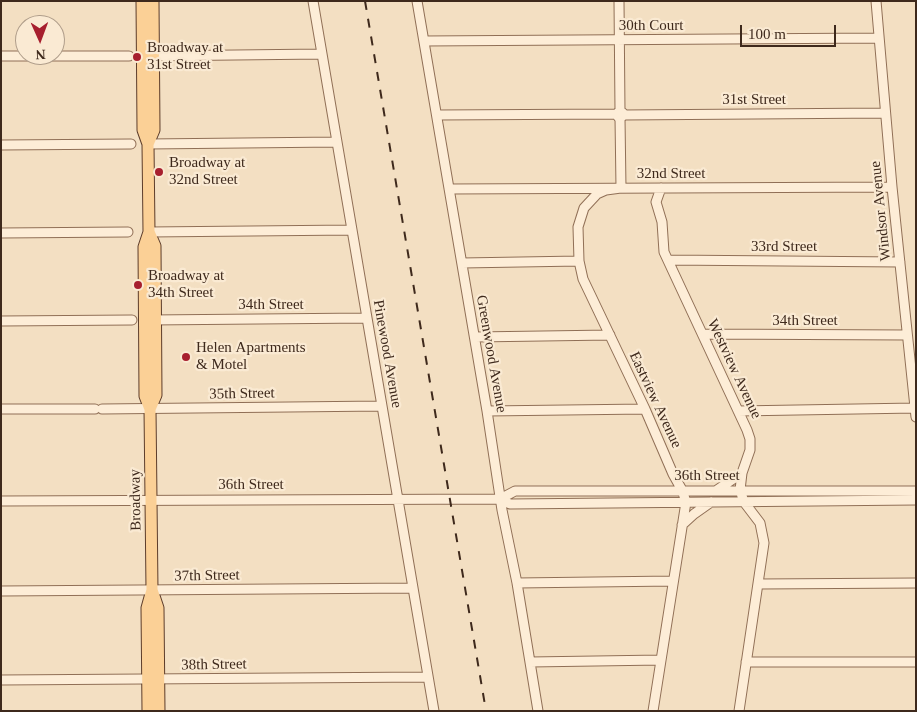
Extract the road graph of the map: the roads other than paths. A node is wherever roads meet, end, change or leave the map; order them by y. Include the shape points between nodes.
1 (142, 1) edge
2 (152, 1) edge
3 (314, 1) edge
4 (417, 1) edge
5 (619, 1) edge
6 (876, 1) edge
7 (878, 38) junction
8 (620, 40) junction
9 (424, 41) junction
10 (322, 54) junction
11 (1, 56) edge
12 (129, 56) dead end
13 (148, 56) junction
14 (885, 113) junction
15 (620, 114) junction
16 (437, 115) junction
17 (337, 142) junction
18 (131, 144) dead end
19 (148, 144) junction
20 (1, 145) edge
21 (892, 187) junction
22 (621, 188) junction
23 (661, 188) junction
24 (449, 189) junction
25 (352, 230) junction
26 (128, 232) dead end
27 (149, 232) junction
28 (1, 233) edge
29 (668, 260) junction
30 (579, 261) junction
31 (900, 262) junction
32 (462, 263) junction
33 (367, 318) junction
34 (132, 320) dead end
35 (150, 320) junction
36 (1, 321) edge
37 (703, 334) junction
38 (610, 335) junction
39 (907, 335) junction
40 (475, 337) junction
41 (382, 406) junction
42 (1, 409) edge
43 (150, 409) junction
44 (645, 409) junction
45 (487, 411) junction
46 (738, 411) junction
47 (915, 413) edge
48 (672, 471) junction
49 (742, 473) junction
50 (659, 490) junction
51 (682, 490) junction
52 (717, 490) junction
53 (740, 490) junction
54 (916, 491) edge
55 (398, 499) junction
56 (500, 499) junction
57 (151, 500) junction
58 (916, 500) edge
59 (1, 501) edge
60 (686, 502) junction
61 (711, 502) junction
62 (744, 502) junction
63 (769, 502) junction
64 (758, 519) junction
65 (682, 525) junction
66 (673, 581) junction
67 (516, 583) junction
68 (916, 583) edge
69 (759, 584) junction
70 (413, 588) junction
71 (152, 590) junction
72 (1, 591) edge
73 (661, 660) junction
74 (530, 662) junction
75 (746, 662) junction
76 (916, 662) edge
77 (428, 676) junction
78 (153, 679) junction
79 (1, 680) edge
80 (148, 711) edge
81 (159, 711) edge
82 (434, 711) edge
83 (538, 711) edge
84 (653, 711) edge
85 (739, 711) edge

1 - 13 main road, Broadway
2 - 13 main road, Broadway
3 - 10 street, Pinewood Avenue
4 - 9 street, Greenwood Avenue
5 - 8 street
6 - 7 street, Windsor Avenue
7 - 8 street, 30th Court
7 - 14 street, Windsor Avenue
8 - 9 street, 30th Court
8 - 15 street
9 - 16 street, Greenwood Avenue
10 - 13 street
10 - 17 street, Pinewood Avenue
11 - 12 street
13 - 19 main road, Broadway via 143,130
14 - 15 street, 31st Street
14 - 21 street, Windsor Avenue
15 - 16 street, 31st Street
15 - 22 street
16 - 24 street, Greenwood Avenue
17 - 19 street
17 - 25 street, Pinewood Avenue
18 - 20 street
19 - 27 main road, Broadway
21 - 23 street, 32nd Street
21 - 31 street, Windsor Avenue
22 - 23 street, 32nd Street
22 - 24 street, 32nd Street
22 - 30 street, Eastview Avenue via 597,194 584,208 578,227
23 - 29 street, Westview Avenue via 656,202
24 - 32 street, Greenwood Avenue
25 - 27 street
25 - 33 street, Pinewood Avenue
26 - 28 street
27 - 35 main road, Broadway via 144,247
29 - 31 street, 33rd Street
29 - 37 street, Westview Avenue
30 - 32 street
30 - 38 street, Eastview Avenue via 583,279
31 - 39 street, Windsor Avenue
32 - 40 street, Greenwood Avenue
33 - 35 street, 34th Street
33 - 41 street, Pinewood Avenue
34 - 36 street
35 - 43 main road, Broadway via 145,396
37 - 39 street, 34th Street
37 - 46 street, Westview Avenue
38 - 40 street
38 - 44 street, Eastview Avenue
39 - 47 street, Windsor Avenue
40 - 45 street, Greenwood Avenue
41 - 43 street, 35th Street
41 - 55 street, Pinewood Avenue
42 - 43 street, 35th Street
43 - 57 main road, Broadway
44 - 45 street
44 - 48 street, Eastview Avenue
45 - 56 street, Greenwood Avenue
46 - 47 street
46 - 49 street, Westview Avenue via 750,439 748,459
48 - 50 street via 668,484
48 - 51 street, Eastview Avenue
49 - 52 street
49 - 53 street, Westview Avenue
50 - 51 street, 36th Street
50 - 56 street, 36th Street via 515,491
51 - 52 street, 36th Street
51 - 60 street, Eastview Avenue
52 - 53 street, 36th Street
53 - 54 street, 36th Street
53 - 62 street, Westview Avenue
55 - 56 street, 36th Street
55 - 57 street, 36th Street
55 - 70 street, Pinewood Avenue
56 - 60 street, 36th Street via 510,504
56 - 67 street, Greenwood Avenue
57 - 59 street, 36th Street
57 - 71 main road, Broadway
58 - 63 street, 36th Street
60 - 61 street, 36th Street
60 - 65 street, Eastview Avenue
61 - 62 street, 36th Street
61 - 65 street
62 - 63 street, 36th Street
62 - 64 street, Westview Avenue
63 - 64 street
64 - 69 street, Westview Avenue via 764,543
65 - 66 street, Eastview Avenue
66 - 67 street
66 - 73 street, Eastview Avenue
67 - 74 street, Greenwood Avenue
68 - 69 street
69 - 75 street, Westview Avenue
70 - 71 street, 37th Street
70 - 77 street, Pinewood Avenue
71 - 72 street, 37th Street
71 - 78 main road, Broadway via 158,608
73 - 74 street
73 - 84 street, Eastview Avenue
74 - 83 street, Greenwood Avenue
75 - 76 street
75 - 85 street, Westview Avenue
77 - 78 street, 38th Street
77 - 82 street, Pinewood Avenue
78 - 79 street, 38th Street
78 - 80 main road, Broadway
78 - 81 main road, Broadway

